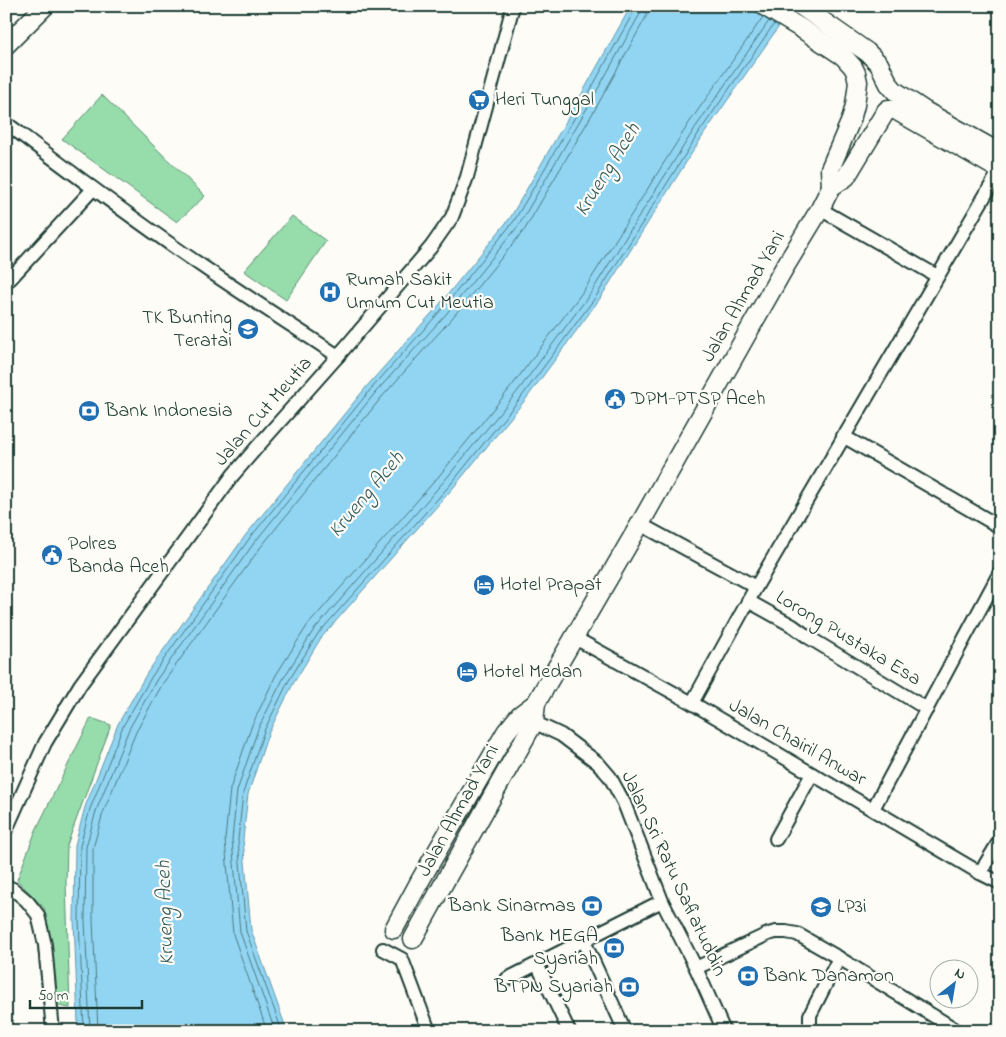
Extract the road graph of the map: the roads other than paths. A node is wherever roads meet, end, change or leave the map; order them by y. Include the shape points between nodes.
1 (45, 6) edge
2 (513, 6) edge
3 (764, 6) edge
4 (806, 9) edge
5 (6, 45) edge
6 (6, 123) edge
7 (1000, 153) edge
8 (1000, 170) edge
9 (831, 187) junction
10 (93, 189) junction
11 (820, 209) junction
12 (937, 276) junction
13 (10, 278) dead end
14 (338, 356) junction
15 (843, 436) junction
16 (640, 524) junction
17 (1000, 527) edge
18 (1000, 572) edge
19 (756, 587) junction
20 (748, 601) junction
21 (574, 638) junction
22 (692, 703) junction
23 (928, 709) junction
24 (527, 719) junction
25 (812, 774) junction
26 (874, 809) junction
27 (6, 830) edge
28 (776, 839) dead end
29 (1000, 840) edge
30 (980, 873) junction
31 (421, 879) junction
32 (1000, 883) edge
33 (6, 886) edge
34 (440, 890) junction
35 (662, 900) junction
36 (394, 929) dead end
37 (413, 939) dead end
38 (584, 941) junction
39 (383, 948) dead end
40 (839, 958) junction
41 (537, 964) junction
42 (696, 968) junction
43 (507, 979) dead end
44 (53, 1031) edge
45 (429, 1031) edge
46 (569, 1031) edge
47 (625, 1031) edge
48 (724, 1031) edge
49 (810, 1031) edge
50 (958, 1031) edge

1 - 5 main road
2 - 14 street, Jalan Cut Meutia via 467,177 452,217 431,247
3 - 9 main road via 848,60 856,73 855,105 830,169
4 - 7 main road via 867,52 879,64 895,91
6 - 10 street
8 - 9 main road, Jalan Ahmad Yani via 899,112 888,110 846,177
8 - 12 street
9 - 11 main road, Jalan Ahmad Yani
10 - 13 street
10 - 14 street via 204,268
11 - 12 street
11 - 16 main road, Jalan Ahmad Yani
12 - 15 street
14 - 27 street, Jalan Cut Meutia via 233,475 80,685 45,743
15 - 17 street
15 - 19 street
16 - 19 street
16 - 21 main road, Jalan Ahmad Yani
18 - 23 street
19 - 20 street
20 - 22 street
20 - 23 street, Lorong Pustaka Esa
21 - 22 street, Jalan Chairil Anwar
21 - 24 main road, Jalan Ahmad Yani
22 - 25 street, Jalan Chairil Anwar
23 - 26 street
24 - 31 main road via 506,732
24 - 34 main road, Jalan Ahmad Yani
24 - 35 street, Jalan Sri Ratu Safiatuddin via 561,735 598,763 610,777 624,803
25 - 26 street, Jalan Chairil Anwar
25 - 28 street
26 - 30 street, Jalan Chairil Anwar
29 - 30 street
30 - 32 street, Jalan Chairil Anwar
31 - 34 main road
31 - 36 main road
33 - 44 street via 27,901 38,915 45,945
34 - 37 main road, Jalan Ahmad Yani
35 - 38 street
35 - 42 street, Jalan Sri Ratu Safiatuddin
38 - 41 street
38 - 47 street
39 - 45 street via 402,959
40 - 42 street via 797,934 776,932
40 - 49 street via 810,1015
40 - 50 street
41 - 43 street
41 - 46 street
42 - 48 street, Jalan Sri Ratu Safiatuddin

